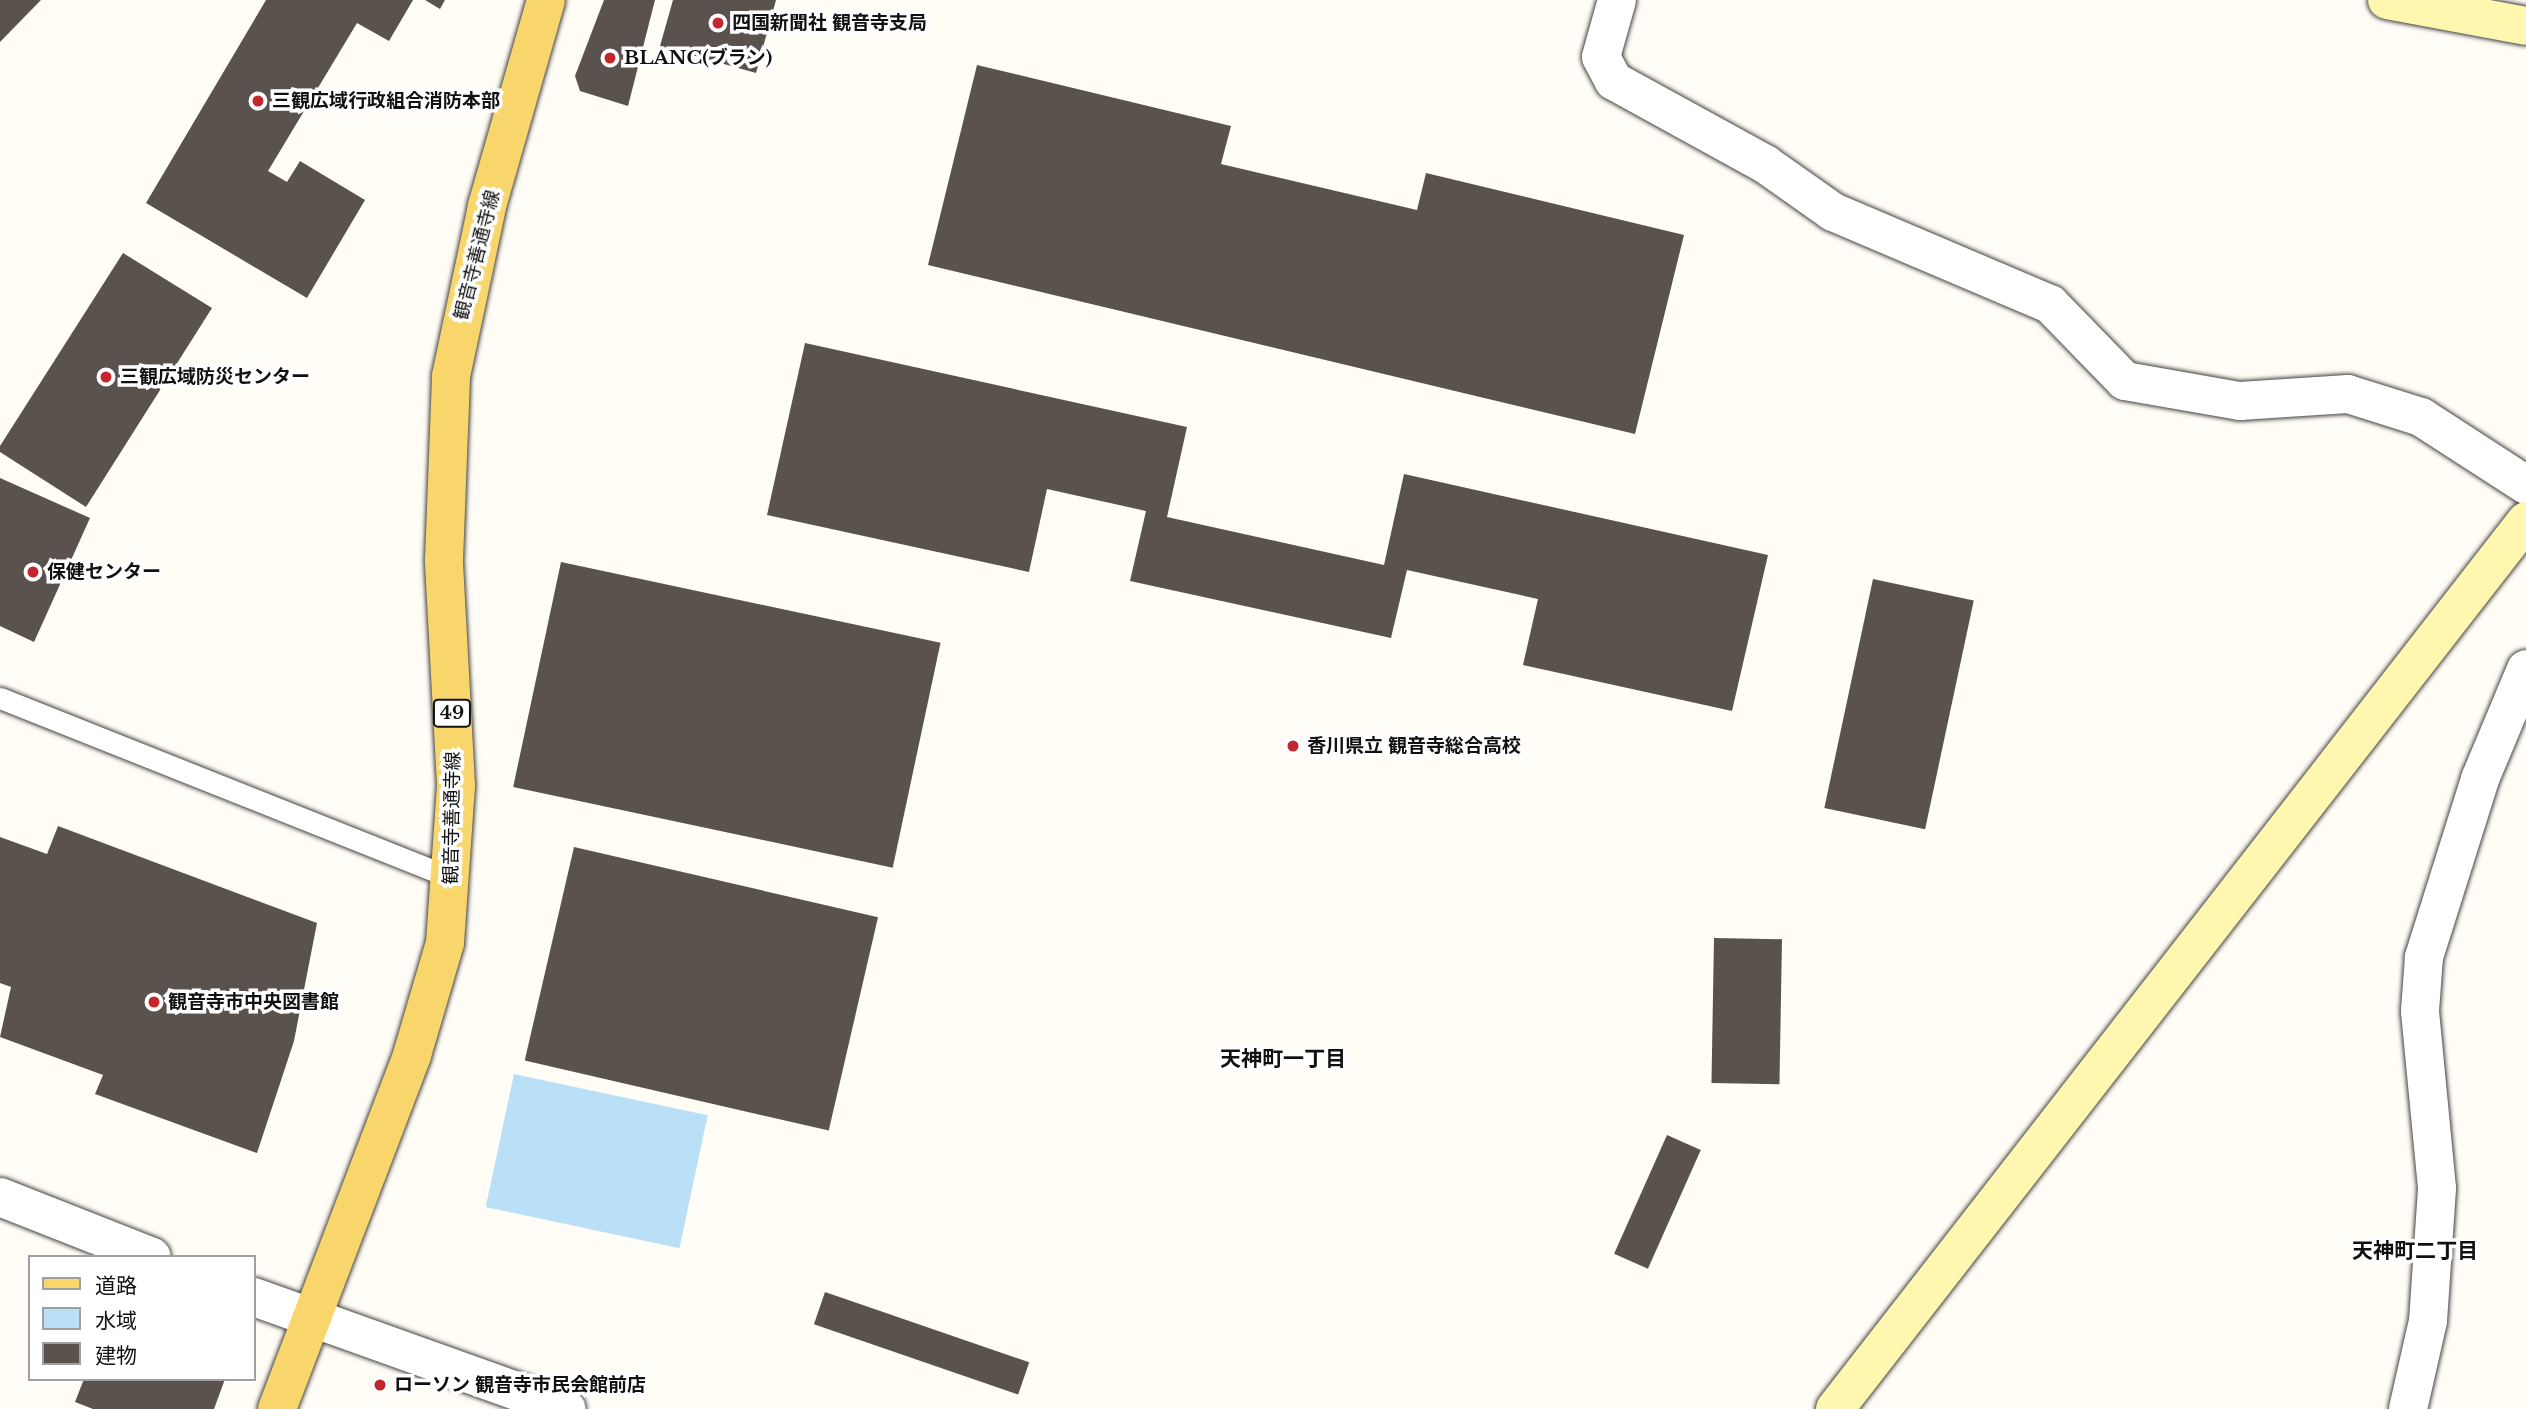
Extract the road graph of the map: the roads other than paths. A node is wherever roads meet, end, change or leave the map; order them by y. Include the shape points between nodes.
1 (545, 0) edge
2 (1617, 0) edge
3 (2387, 0) edge
4 (2526, 26) edge
5 (2526, 485) edge
6 (2526, 521) edge
7 (2526, 669) edge
8 (0, 698) edge
9 (452, 878) junction
10 (0, 1197) edge
11 (147, 1255) edge
12 (256, 1298) edge
13 (309, 1319) junction
14 (277, 1409) edge
15 (567, 1409) edge
16 (1835, 1409) edge
17 (2407, 1409) edge

1 - 9 main road, 観音寺善通寺線 / 49 via 487,206 451,376 444,560 456,785
2 - 5 street via 1601,57 1614,81 1765,164 1833,212 2050,304 2125,381 2240,401 2348,394 2421,417
3 - 4 street
6 - 16 street
7 - 17 street via 2480,779 2424,957 2420,1011 2437,1188 2428,1321
8 - 9 lane
9 - 13 main road, 観音寺善通寺線 / 49 via 427,1010
10 - 11 street
12 - 13 street
13 - 14 main road, 観音寺善通寺線 / 49
13 - 15 street

